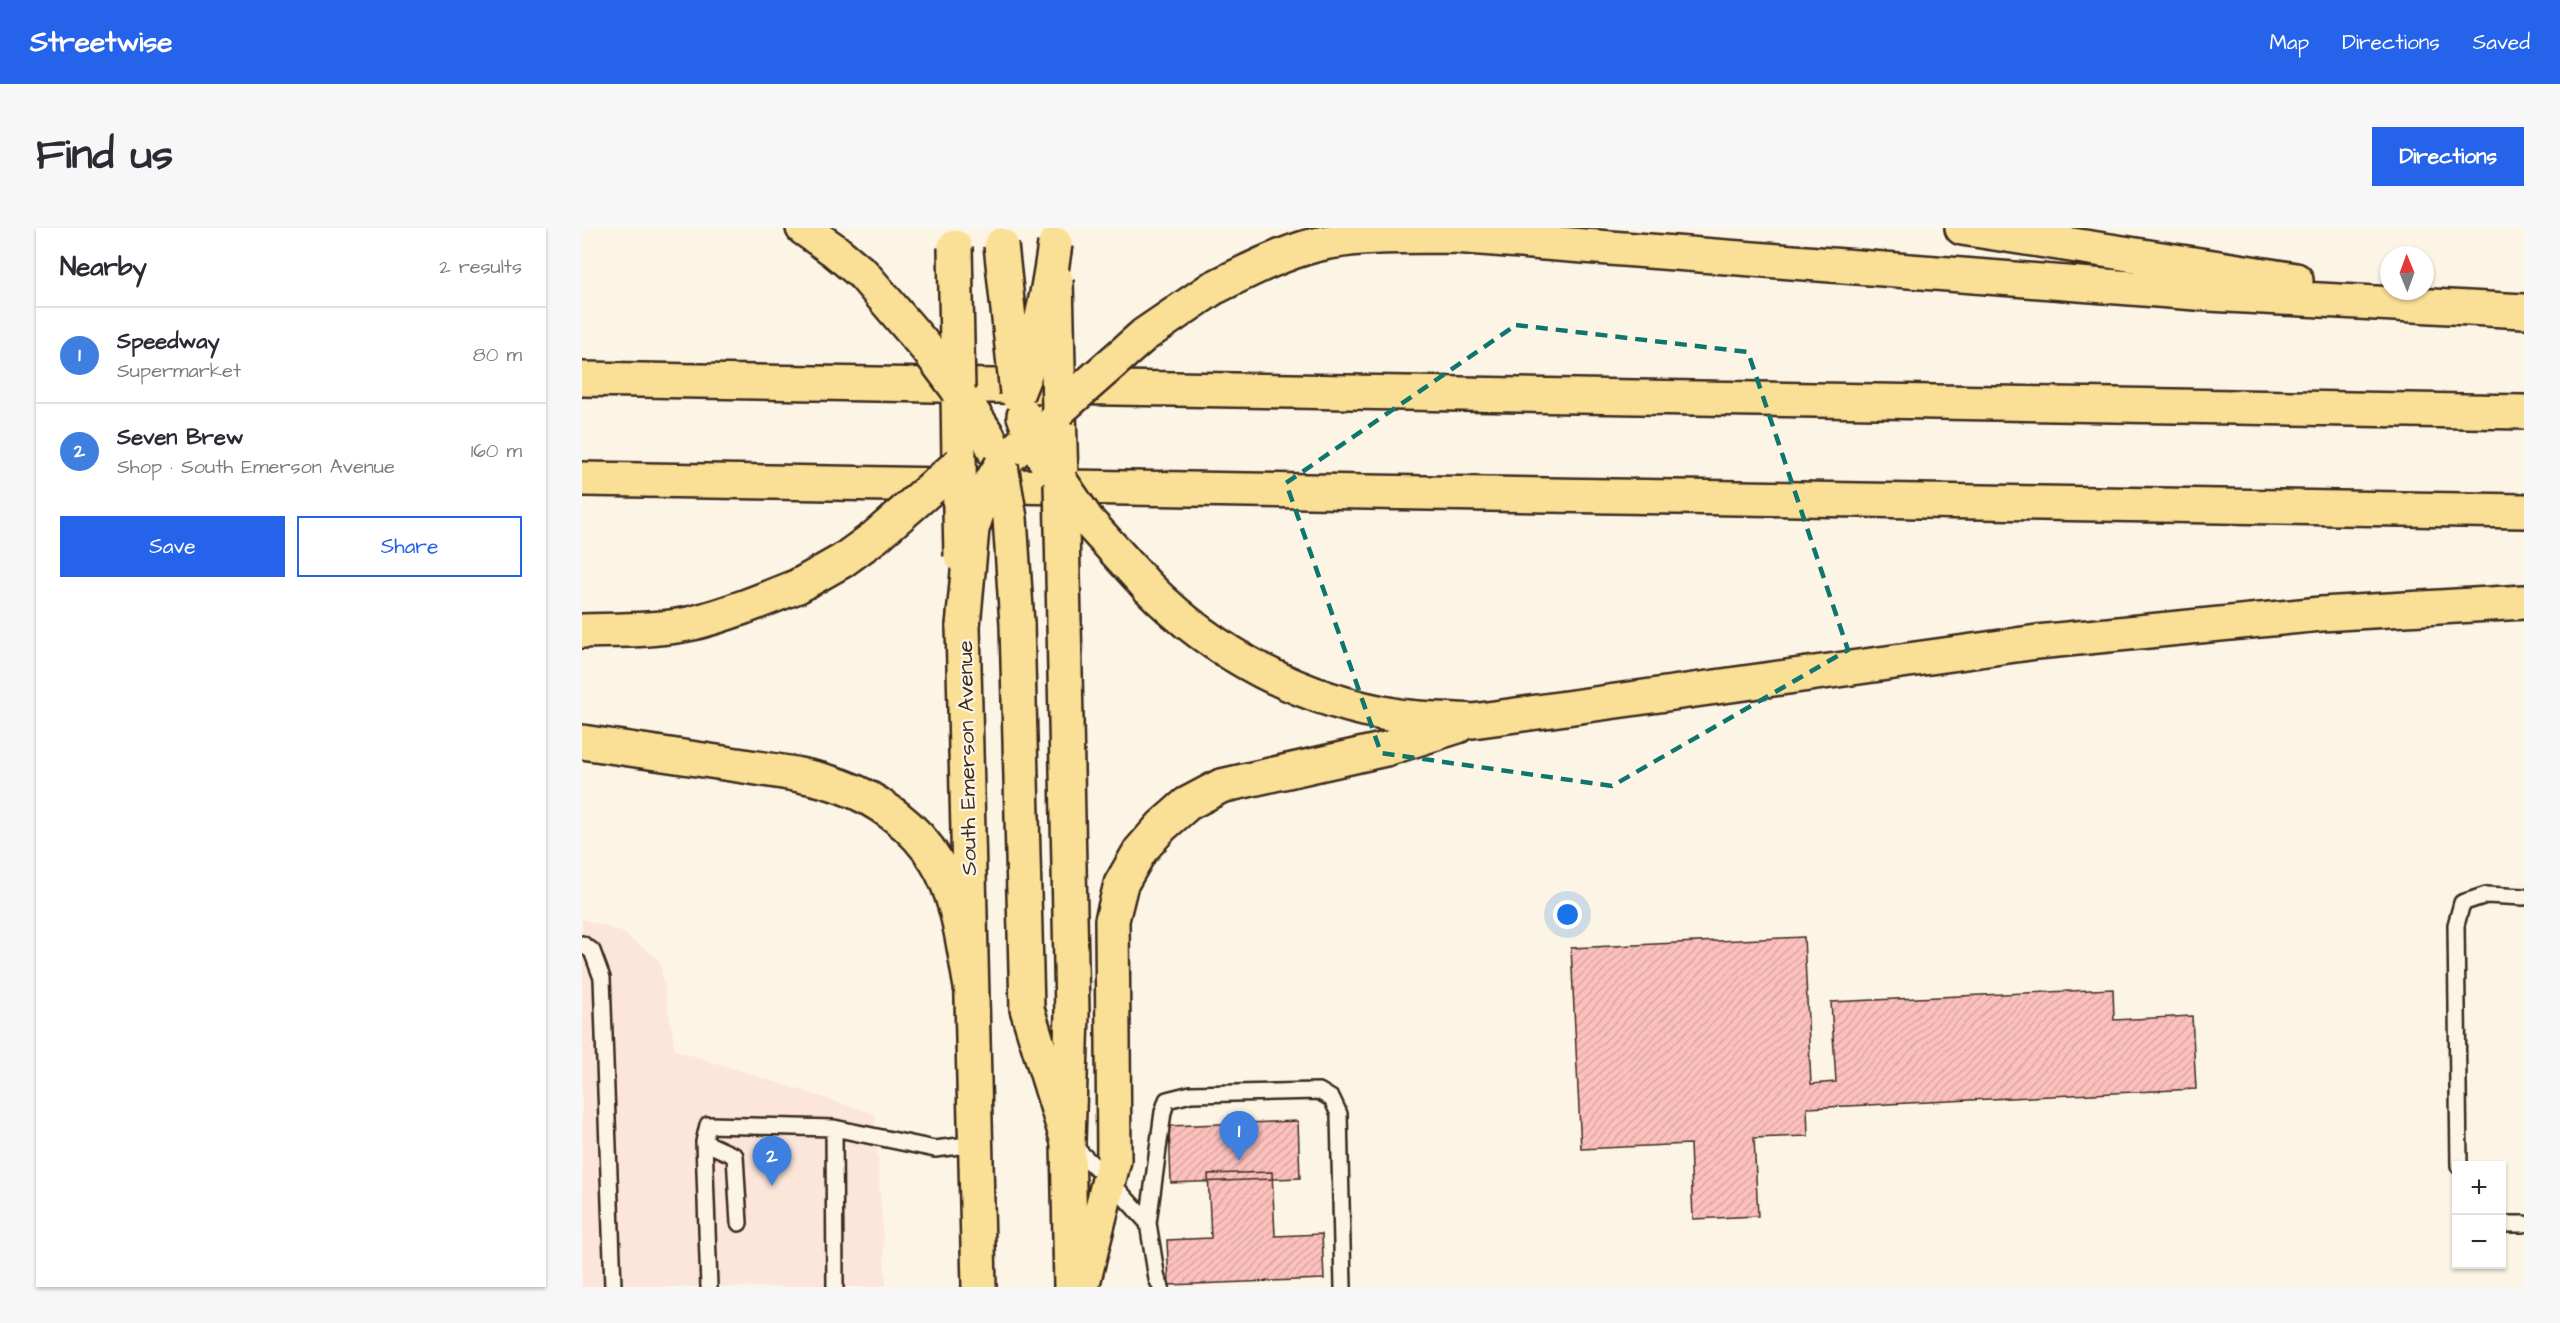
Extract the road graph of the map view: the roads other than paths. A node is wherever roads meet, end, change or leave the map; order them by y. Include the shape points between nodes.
1 (803, 228) edge
2 (1962, 228) edge
3 (1055, 236) edge
4 (955, 237) edge
5 (1001, 237) edge
6 (2460, 306) junction
7 (2524, 311) edge
8 (582, 379) edge
9 (958, 390) junction
10 (1017, 394) junction
11 (1059, 410) junction
12 (2524, 411) edge
13 (1030, 435) junction
14 (994, 451) junction
15 (959, 465) junction
16 (582, 479) edge
17 (1060, 482) junction
18 (2524, 511) edge
19 (2524, 602) edge
20 (963, 626) junction
21 (582, 631) edge
22 (1473, 721) junction
23 (582, 742) edge
24 (2524, 897) edge
25 (582, 944) edge
26 (971, 987) junction
27 (834, 1128) junction
28 (704, 1142) junction
29 (1068, 1142) junction
30 (976, 1144) junction
31 (2458, 1161) edge
32 (1109, 1180) junction
33 (739, 1223) dead end
34 (1148, 1223) junction
35 (2506, 1224) edge
36 (2524, 1224) edge
37 (613, 1287) edge
38 (709, 1287) edge
39 (835, 1287) edge
40 (980, 1287) edge
41 (1071, 1287) edge
42 (1082, 1287) edge
43 (1161, 1287) edge
44 (1343, 1287) edge

1 - 9 main road, bridge via 863,274
2 - 6 main road
3 - 10 main road, bridge via 1045,311
3 - 11 main road, bridge
4 - 9 main road, South Emerson Avenue, bridge
5 - 10 main road, bridge
6 - 7 main road
6 - 11 main road, bridge via 2209,294 1454,236 1379,237 1316,245 1253,268 1213,288 1144,335
8 - 12 main road
9 - 14 main road
9 - 15 main road, South Emerson Avenue
10 - 13 main road
10 - 14 main road
11 - 13 main road
11 - 17 main road
13 - 14 main road
13 - 17 main road
14 - 15 main road
14 - 20 main road, bridge via 972,529
14 - 29 main road, bridge via 1010,518 1017,624 1027,1009
15 - 20 main road, South Emerson Avenue, bridge
15 - 21 main road, bridge via 867,543 798,586 691,623
16 - 18 main road
17 - 22 main road, bridge via 1087,520 1169,609 1220,647 1275,679 1336,702 1389,714
17 - 29 main road, bridge via 1072,1013
19 - 22 main road via 2321,614 2037,642
20 - 26 main road, South Emerson Avenue
22 - 32 main road via 1386,749 1221,786 1187,804 1140,851 1121,884 1112,920 1114,1160
23 - 26 main road via 796,775 842,787 886,809 915,833 948,884
24 - 31 lane via 2486,895 2462,903 2457,925
25 - 37 lane via 592,951 602,978
26 - 30 main road, South Emerson Avenue
27 - 28 lane via 708,1125
27 - 30 lane via 935,1149
27 - 39 lane
28 - 33 lane via 735,1156
28 - 38 lane
29 - 32 lane
29 - 41 main road
30 - 40 main road, South Emerson Avenue
32 - 34 lane
32 - 42 main road
34 - 43 lane
34 - 44 lane via 1167,1100 1191,1094 1319,1091 1332,1099 1339,1114
35 - 36 lane

